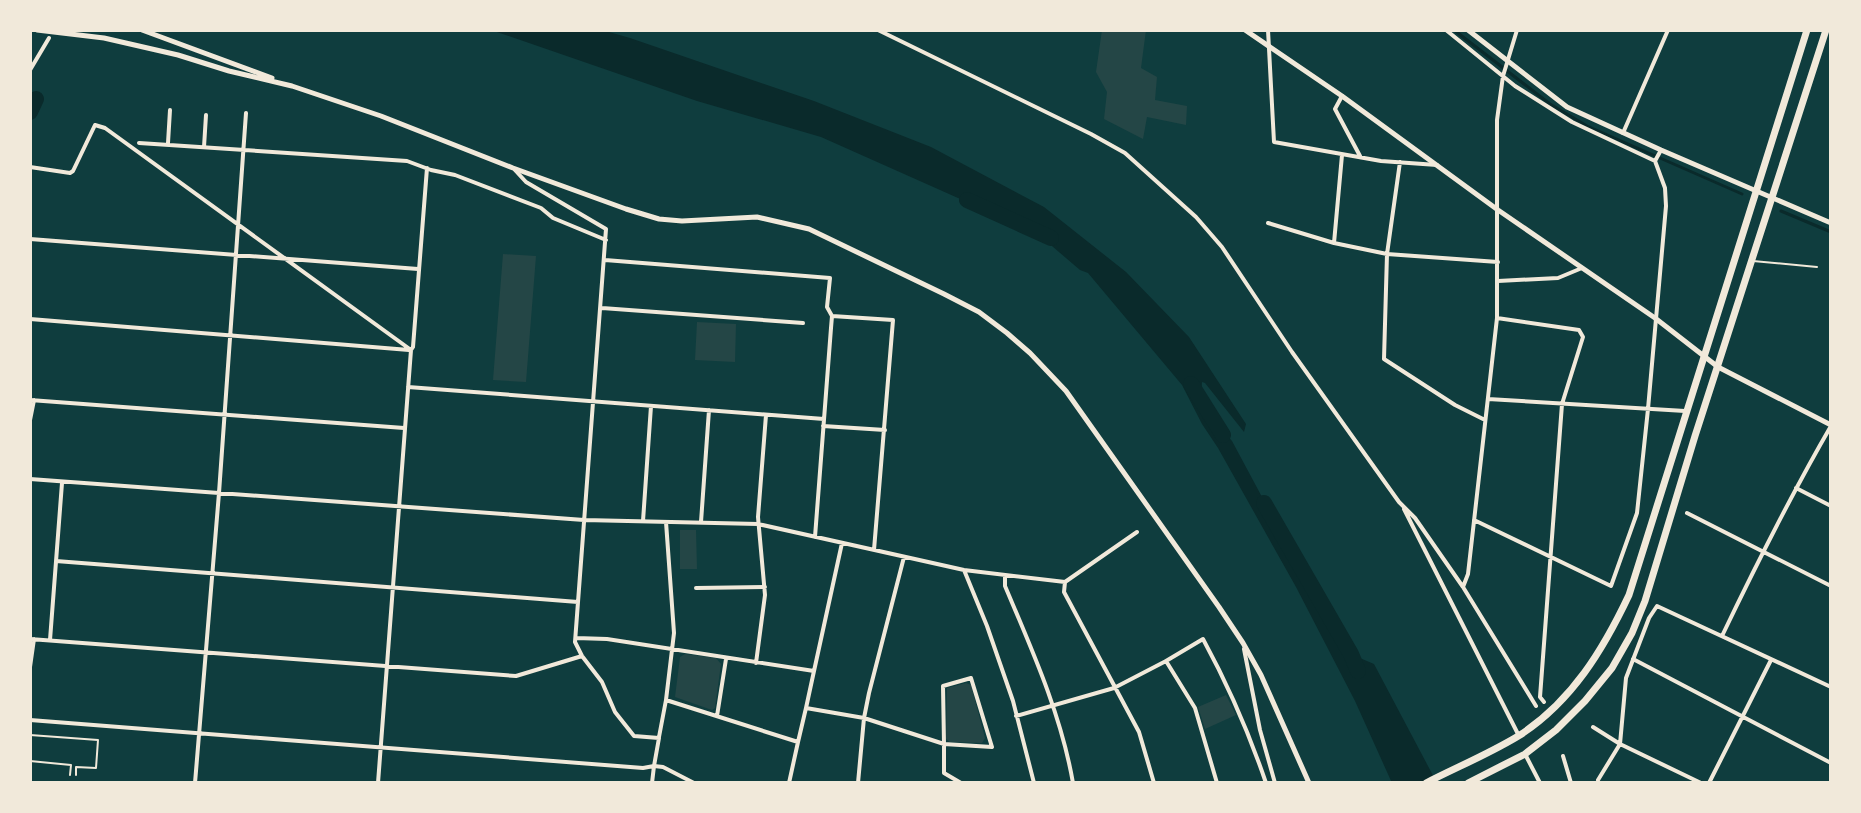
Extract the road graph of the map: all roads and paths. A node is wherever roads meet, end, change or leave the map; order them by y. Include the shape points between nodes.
1 (37, 30) edge
2 (142, 30) edge
3 (878, 30) edge
4 (1245, 30) edge
5 (1268, 30) edge
6 (1446, 30) edge
7 (1468, 30) edge
8 (1517, 30) edge
9 (1668, 30) edge
10 (1807, 30) edge
11 (1826, 30) edge
12 (49, 38) dead end
13 (1269, 47) junction
14 (1507, 64) junction
15 (31, 67) edge
16 (1504, 74) junction
17 (292, 86) junction
18 (1342, 96) junction
19 (170, 110) dead end
20 (246, 113) dead end
21 (206, 115) dead end
22 (1623, 133) junction
23 (139, 143) dead end
24 (168, 144) junction
25 (204, 147) junction
26 (244, 150) junction
27 (1342, 155) junction
28 (1360, 156) junction
29 (1658, 156) junction
30 (1400, 162) junction
31 (1439, 166) junction
32 (30, 167) edge
33 (427, 168) junction
34 (513, 168) junction
35 (1756, 191) junction
36 (1771, 198) junction
37 (1498, 210) junction
38 (1268, 223) dead end
39 (1831, 223) edge
40 (238, 224) junction
41 (30, 239) edge
42 (606, 240) junction
43 (1334, 243) junction
44 (1387, 254) junction
45 (236, 255) junction
46 (289, 260) junction
47 (605, 260) junction
48 (1751, 261) junction
49 (1498, 262) junction
50 (1584, 267) junction
51 (1817, 267) dead end
52 (419, 269) junction
53 (1498, 281) junction
54 (601, 308) junction
55 (832, 316) junction
56 (1497, 318) junction
57 (1655, 318) junction
58 (30, 319) edge
59 (803, 323) dead end
60 (230, 335) junction
61 (411, 350) junction
62 (1703, 354) junction
63 (1718, 367) junction
64 (408, 387) junction
65 (1488, 399) junction
66 (32, 400) edge
67 (594, 400) junction
68 (1562, 404) junction
69 (651, 406) junction
70 (1648, 409) junction
71 (709, 410) junction
72 (1686, 411) junction
73 (224, 414) junction
74 (766, 415) junction
75 (824, 419) junction
76 (30, 420) edge
77 (1484, 420) junction
78 (823, 426) junction
79 (1831, 426) edge
80 (404, 428) junction
81 (885, 430) junction
82 (30, 479) edge
83 (62, 482) junction
84 (1796, 488) junction
85 (219, 493) junction
86 (1401, 504) junction
87 (1831, 506) edge
88 (398, 507) junction
89 (1687, 513) dead end
90 (584, 520) junction
91 (1474, 520) junction
92 (643, 521) junction
93 (666, 522) junction
94 (701, 522) junction
95 (758, 524) junction
96 (1137, 532) dead end
97 (815, 537) junction
98 (842, 543) junction
99 (874, 550) junction
100 (1762, 551) junction
101 (904, 557) junction
102 (1551, 557) junction
103 (56, 561) junction
104 (964, 570) junction
105 (213, 573) junction
106 (1005, 575) junction
107 (1065, 582) junction
108 (1831, 586) edge
109 (765, 587) junction
110 (1463, 587) junction
111 (393, 588) junction
112 (696, 588) dead end
113 (578, 602) junction
114 (1722, 636) junction
115 (576, 638) junction
116 (32, 639) edge
117 (50, 640) junction
118 (1243, 643) junction
119 (673, 649) junction
120 (205, 652) junction
121 (582, 656) junction
122 (726, 658) junction
123 (1633, 659) junction
124 (1772, 660) junction
125 (1166, 661) junction
126 (756, 663) junction
127 (387, 666) junction
128 (30, 667) edge
129 (814, 671) junction
130 (1831, 687) edge
131 (1114, 688) junction
132 (666, 700) junction
133 (1544, 702) dead end
134 (1053, 705) junction
135 (1536, 706) dead end
136 (806, 708) junction
137 (717, 716) junction
138 (1016, 716) junction
139 (1743, 717) junction
140 (864, 718) junction
141 (30, 720) edge
142 (1593, 727) dead end
143 (199, 733) junction
144 (30, 735) edge
145 (1519, 736) junction
146 (659, 738) junction
147 (798, 742) junction
148 (944, 744) junction
149 (1620, 744) junction
150 (380, 747) junction
151 (1525, 754) junction
152 (1563, 756) dead end
153 (30, 761) edge
154 (1831, 763) edge
155 (654, 766) junction
156 (944, 773) junction
157 (70, 775) dead end
158 (76, 775) dead end
159 (940, 780) dead end
160 (1598, 780) dead end
161 (195, 783) edge
162 (378, 783) edge
163 (652, 783) edge
164 (694, 783) edge
165 (789, 783) edge
166 (858, 783) edge
167 (961, 783) edge
168 (1034, 783) edge
169 (1073, 783) edge
170 (1154, 783) edge
171 (1217, 783) edge
172 (1266, 783) edge
173 (1275, 783) edge
174 (1309, 783) edge
175 (1426, 783) edge
176 (1468, 783) edge
177 (1540, 783) edge
178 (1571, 783) edge
179 (1701, 783) edge
180 (1709, 783) edge

1 - 17 street via 104,38
2 - 17 street
3 - 86 street via 1125,153 1196,217 1246,280
4 - 13 street
5 - 13 street
6 - 16 street
7 - 14 street
8 - 14 street
9 - 22 street
10 - 35 highway
11 - 36 highway
12 - 15 street
13 - 18 street
13 - 27 street via 1274,142
14 - 16 street
14 - 22 street via 1567,107
16 - 29 street via 1572,122
16 - 37 street via 1497,120
17 - 34 street
18 - 28 street via 1335,109
18 - 31 street
19 - 24 street
20 - 26 street
21 - 25 street
22 - 29 street
23 - 24 street
24 - 25 street
25 - 26 street
26 - 33 street via 407,161
26 - 40 street
27 - 28 street
27 - 43 street
28 - 30 street
29 - 35 street
29 - 57 street via 1666,206
30 - 31 street
30 - 44 street
31 - 37 street
32 - 40 street via 70,173 95,125
33 - 42 street via 541,208
33 - 52 street
34 - 42 street via 526,182 606,229
34 - 118 street via 659,219 757,217 809,229 979,312 1066,391
35 - 36 street
35 - 62 highway
36 - 39 street
36 - 48 highway
37 - 49 street
37 - 50 street
38 - 43 street
40 - 45 street
40 - 46 street
41 - 45 street
42 - 47 street
43 - 44 street
44 - 49 street
44 - 77 street via 1384,359
45 - 46 street
45 - 60 street
46 - 52 street
46 - 61 street
47 - 54 street
47 - 55 street via 830,278 827,307
48 - 51 lane
48 - 63 highway
49 - 53 street
50 - 53 street via 1558,278
50 - 57 street
52 - 61 street
53 - 56 street
54 - 59 street
54 - 67 street
55 - 75 street
55 - 81 street via 893,320
56 - 65 street
56 - 68 street via 1579,330 1583,337
57 - 62 street
57 - 70 street
58 - 60 street
60 - 61 street
60 - 73 street
61 - 64 street
62 - 63 street
62 - 72 highway
63 - 79 street
63 - 151 highway via 1632,633 1585,701
64 - 67 street
64 - 80 street
65 - 68 street
65 - 77 street
66 - 73 street
66 - 76 street
67 - 69 street
67 - 90 street
68 - 70 street
68 - 102 street
69 - 71 street
69 - 92 street
70 - 72 street
70 - 102 street via 1637,513 1611,586
71 - 74 street
71 - 94 street
72 - 145 highway via 1629,595 1613,627 1574,688
73 - 80 street
73 - 85 street
74 - 75 street
74 - 95 street
75 - 78 street
77 - 91 street
78 - 81 street
78 - 97 street
79 - 84 street
80 - 88 street
81 - 99 street
82 - 83 street
83 - 85 street
83 - 103 street
84 - 87 street
84 - 100 street
85 - 88 street
85 - 105 street
86 - 110 street
86 - 145 street
88 - 90 street
88 - 111 street
89 - 100 street
90 - 92 street
90 - 113 street
91 - 102 street
91 - 110 street
92 - 93 street
93 - 94 street
93 - 119 street
94 - 95 street
95 - 97 street
95 - 109 street
96 - 107 street
97 - 98 street
98 - 99 street
98 - 129 street
99 - 101 street
100 - 108 street
100 - 114 street
101 - 104 street
101 - 140 street
102 - 133 street via 1540,697
103 - 105 street
103 - 117 street
104 - 106 street
104 - 138 street
105 - 111 street
105 - 120 street
106 - 107 street
106 - 134 street
107 - 131 street via 1064,592
109 - 112 street
109 - 126 street
110 - 135 street
111 - 113 street
111 - 127 street
113 - 115 street
114 - 123 street via 1657,606
114 - 124 street
115 - 119 street
115 - 121 street
116 - 117 street
116 - 128 street
117 - 120 street
118 - 173 street
118 - 174 street
119 - 122 street
119 - 132 street
120 - 127 street
120 - 143 street
121 - 127 street via 516,676
121 - 146 street via 634,736
122 - 126 street
122 - 137 street
123 - 139 street
123 - 149 street via 1626,678
124 - 130 street
124 - 139 street
125 - 131 street
125 - 171 street via 1195,708
125 - 172 street via 1203,639
126 - 129 street
127 - 150 street
129 - 136 street
131 - 134 street
131 - 170 street via 1139,732
132 - 137 street
132 - 146 street
134 - 138 street
134 - 169 street
136 - 140 street
136 - 147 street
137 - 147 street
138 - 168 street
139 - 154 street
139 - 180 street
140 - 148 street
140 - 166 street
141 - 143 street
142 - 149 street
143 - 150 street
143 - 161 street
144 - 158 lane via 98,740 96,768 76,767
145 - 175 highway
146 - 155 street
147 - 165 street
148 - 148 street via 943,686 971,678 992,747
148 - 156 street
149 - 160 street
149 - 179 street
150 - 155 street
150 - 162 street
151 - 176 highway
151 - 177 street
152 - 178 street
153 - 157 lane via 71,765
155 - 163 street
155 - 164 street
156 - 159 street
156 - 167 street

